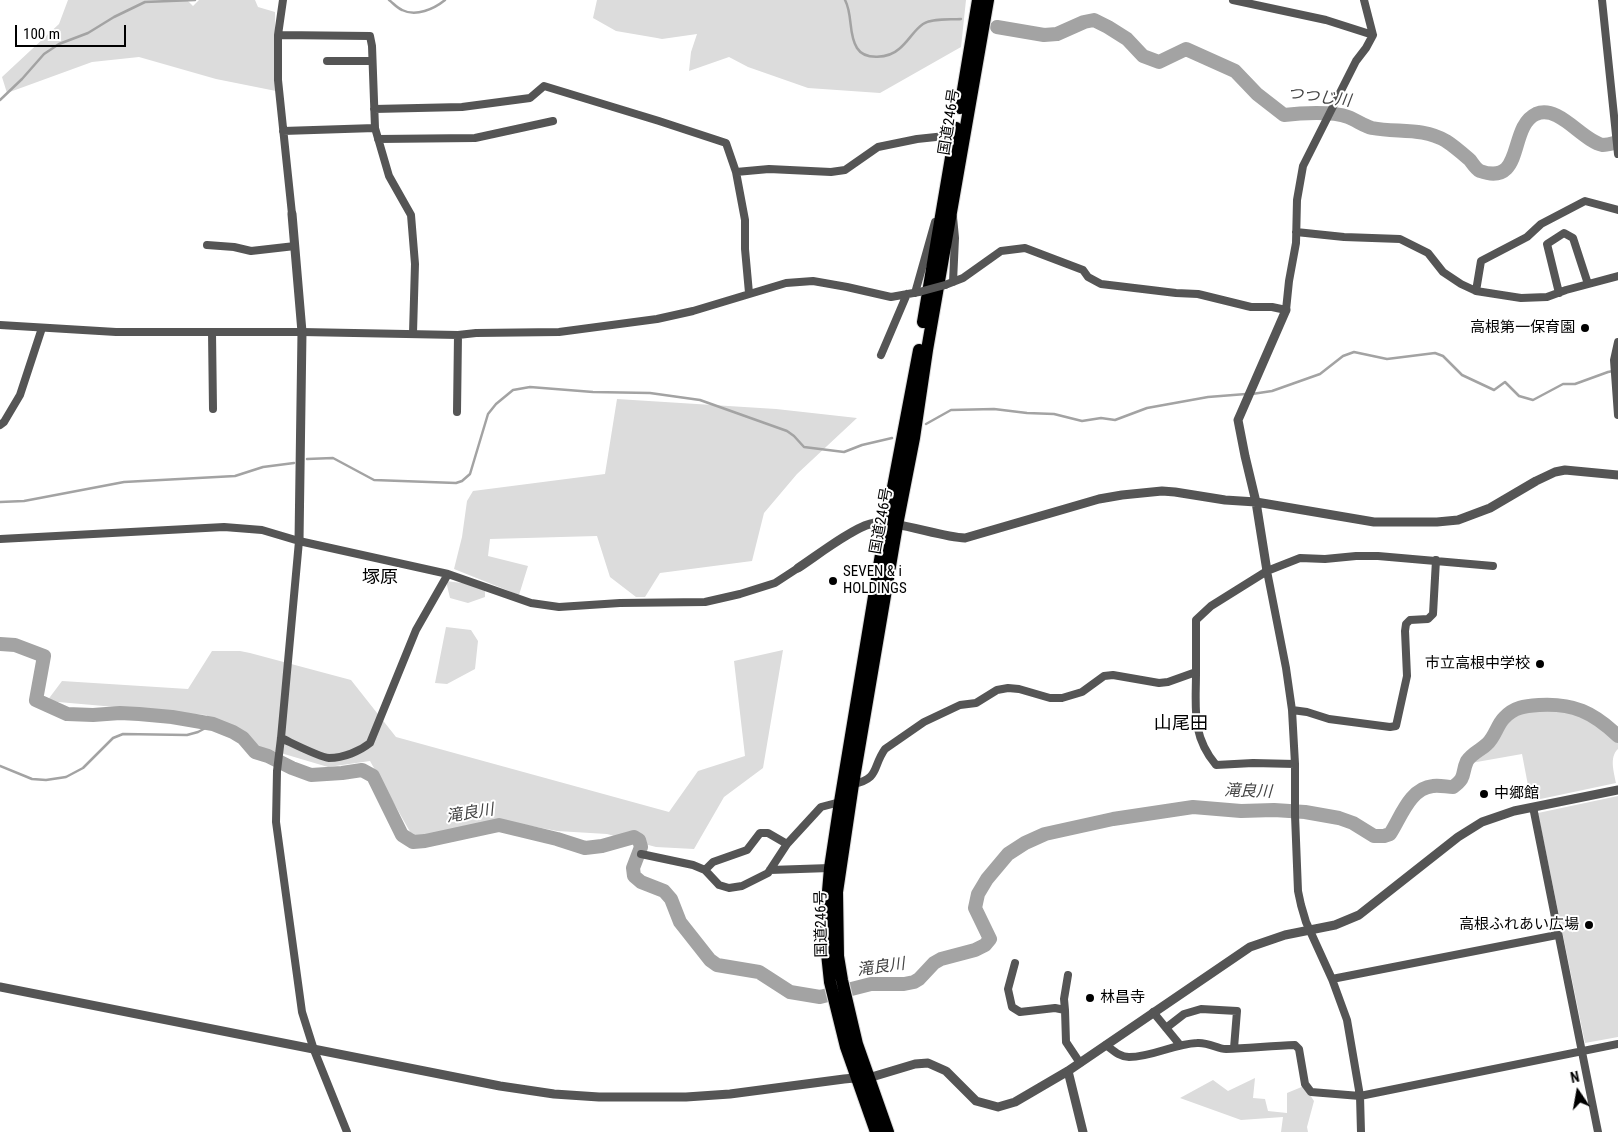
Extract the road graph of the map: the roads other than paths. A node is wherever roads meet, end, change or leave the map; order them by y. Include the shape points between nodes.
1 (283, 0) edge
2 (978, 0) edge
3 (988, 0) edge
4 (1233, 0) edge
5 (1364, 0) edge
6 (1602, 0) edge
7 (278, 35) junction
8 (1373, 35) junction
9 (372, 60) junction
10 (327, 61) dead end
11 (1614, 78) edge
12 (374, 109) junction
13 (553, 120) dead end
14 (375, 128) junction
15 (283, 131) junction
16 (955, 135) junction
17 (378, 139) junction
18 (1618, 148) edge
19 (1618, 154) edge
20 (736, 172) junction
21 (947, 206) junction
22 (1618, 210) edge
23 (292, 214) joint
24 (1296, 232) junction
25 (207, 245) dead end
26 (295, 246) junction
27 (1618, 276) edge
28 (949, 284) junction
29 (1588, 284) junction
30 (1476, 291) junction
31 (917, 292) junction
32 (749, 293) junction
33 (1559, 293) junction
34 (906, 294) junction
35 (1286, 310) junction
36 (0, 325) edge
37 (42, 328) junction
38 (212, 332) junction
39 (302, 332) junction
40 (414, 333) junction
41 (458, 336) junction
42 (1618, 342) edge
43 (881, 355) dead end
44 (1615, 362) edge
45 (213, 408) dead end
46 (457, 412) dead end
47 (1618, 415) edge
48 (0, 425) edge
49 (1618, 475) edge
50 (1256, 502) junction
51 (892, 524) junction
52 (0, 540) edge
53 (299, 541) junction
54 (1436, 560) junction
55 (1493, 566) dead end
56 (798, 568) joint
57 (1267, 571) junction
58 (448, 574) junction
59 (1196, 672) junction
60 (1292, 710) junction
61 (281, 738) junction
62 (1295, 764) junction
63 (853, 784) junction
64 (1618, 790) edge
65 (840, 802) junction
66 (1532, 807) junction
67 (787, 844) junction
68 (641, 854) dead end
69 (830, 868) junction
70 (705, 870) junction
71 (770, 870) junction
72 (1311, 931) junction
73 (1557, 935) junction
74 (1015, 963) dead end
75 (1068, 974) dead end
76 (1332, 980) junction
77 (836, 981) junction
78 (0, 987) edge
79 (1066, 1010) junction
80 (1154, 1012) junction
81 (1166, 1028) junction
82 (1618, 1044) edge
83 (1180, 1045) junction
84 (1106, 1046) junction
85 (1234, 1048) junction
86 (314, 1050) junction
87 (1582, 1052) junction
88 (1080, 1063) junction
89 (1068, 1071) junction
90 (863, 1077) junction
91 (1360, 1096) junction
92 (347, 1132) edge
93 (876, 1132) edge
94 (888, 1132) edge
95 (1084, 1132) edge
96 (1361, 1132) edge
97 (1598, 1132) edge

1 - 7 street
2 - 16 highway, 国道246号
3 - 21 highway, 国道246号
4 - 8 street via 1326,20
5 - 8 street
6 - 11 street
7 - 9 street via 370,36
7 - 15 street
8 - 24 street via 1326,117 1303,166
9 - 10 street
9 - 12 street
11 - 18 street
12 - 14 street
12 - 20 street via 462,107 530,98 544,86 726,143
13 - 17 street via 476,138
14 - 15 street
14 - 17 street
15 - 23 street
16 - 20 street via 878,147 845,170 769,168
16 - 21 highway, 国道246号
17 - 40 street via 389,176 411,215 415,264
18 - 19 street
20 - 32 street via 745,220
21 - 28 street via 955,220
21 - 31 street via 933,228
21 - 51 highway, 国道246号 via 914,438
22 - 30 street via 1585,202 1541,224 1527,237 1481,261
23 - 26 street
24 - 30 street via 1400,239 1428,253 1443,272
24 - 35 street
25 - 26 street via 251,251
26 - 39 street
27 - 29 street
28 - 31 street, bridge
28 - 35 street via 1001,251 1025,248 1083,270 1101,284 1198,294 1250,307
29 - 33 street
29 - 33 street via 1573,238 1564,233 1547,244
30 - 33 street via 1521,298 1548,297
31 - 34 street
32 - 34 street via 786,283 813,281 891,297
32 - 41 street via 693,311 658,318 559,332
34 - 43 street
35 - 50 street via 1238,420
36 - 37 street
37 - 38 street
37 - 48 street via 20,395
38 - 39 street
38 - 45 street
39 - 40 street
39 - 53 street
40 - 41 street
41 - 46 street
42 - 44 street
44 - 47 street
49 - 50 street via 1555,472 1490,508 1458,520 1437,522 1374,522
50 - 51 street via 1162,491 1122,495 964,538
50 - 57 street
51 - 56 street via 871,523 860,528
51 - 63 highway, 国道246号
51 - 65 highway, 国道246号
52 - 53 street via 224,527 262,530
53 - 58 street
53 - 61 street
54 - 55 street
54 - 57 street via 1378,556 1300,558
54 - 60 street via 1433,614 1428,619 1410,620 1406,624 1406,676 1396,726 1329,719
56 - 58 street via 775,582 705,602 620,602 559,607 531,603
57 - 59 street via 1211,606 1196,620
57 - 60 street
58 - 61 street via 416,630 370,743 362,749 328,758
59 - 62 street via 1196,726 1208,756 1216,765
59 - 63 street via 1159,683 1104,676 1082,692 1062,698 1019,689 997,690 976,704 950,708 924,722 885,749 871,776
60 - 62 street
61 - 86 street via 276,822 302,1012
62 - 72 street via 1298,891
63 - 77 highway, 国道246号 via 836,892
64 - 66 street
65 - 67 street via 821,806
65 - 69 highway, 国道246号
66 - 72 street via 1482,822 1458,837 1360,915
66 - 73 street
67 - 70 street via 768,833 760,833 747,850 713,862
67 - 71 street
68 - 70 street
69 - 71 street
69 - 77 highway, 国道246号 via 826,944
70 - 71 street via 719,885 729,888 742,886
72 - 76 street
72 - 80 street via 1285,935 1250,948
73 - 76 street
73 - 87 street
74 - 79 street via 1008,989 1012,1007 1020,1012
75 - 79 street via 1064,999
76 - 91 street via 1347,1020
77 - 90 highway, 国道246号
78 - 86 street
79 - 88 street via 1066,1042
80 - 81 street
80 - 84 street
81 - 83 street
81 - 85 street via 1184,1014 1201,1009 1237,1011
82 - 87 street
83 - 84 street via 1129,1057 1120,1056
83 - 85 street via 1210,1043 1224,1049
84 - 88 street
85 - 91 street via 1295,1046 1310,1092
86 - 90 street via 500,1086 599,1097 730,1094
86 - 92 street
87 - 91 street
87 - 97 street
88 - 89 street
89 - 90 street via 1014,1102 998,1107 976,1100 946,1071 928,1063
89 - 95 street
90 - 93 highway, 国道246号
90 - 94 highway, 国道246号
91 - 96 street

